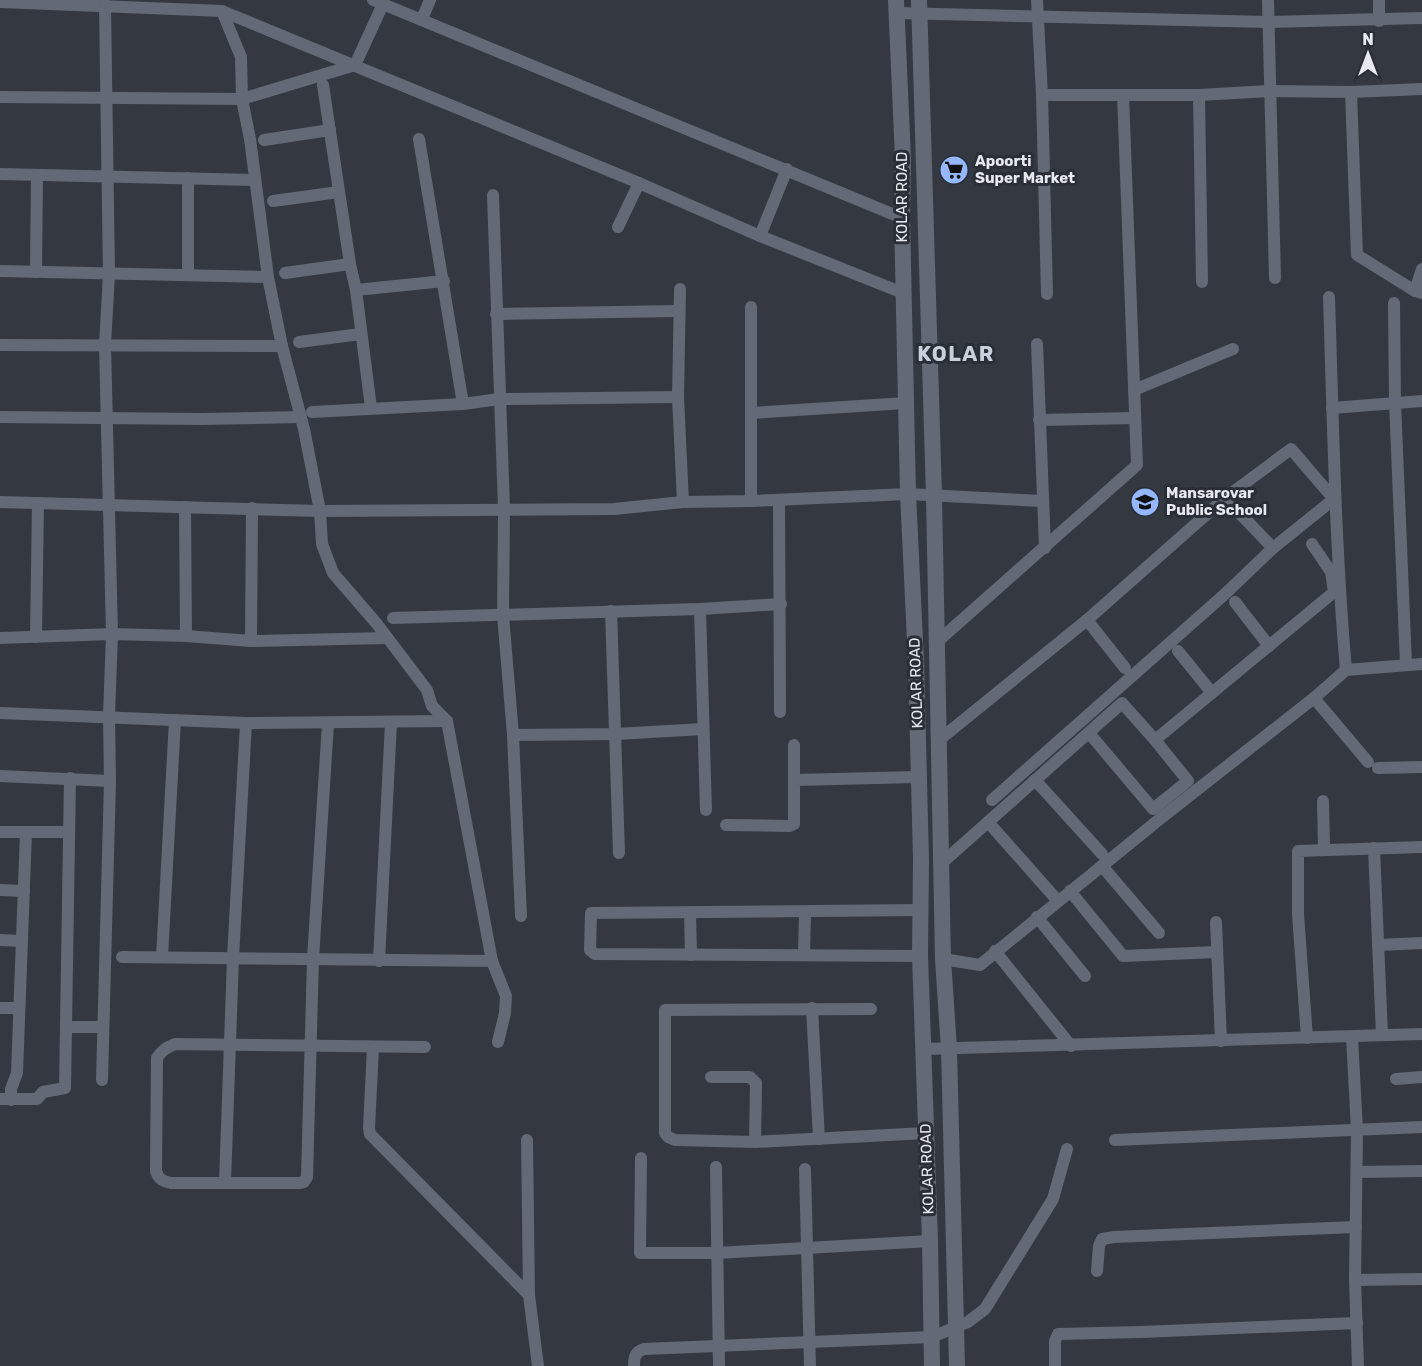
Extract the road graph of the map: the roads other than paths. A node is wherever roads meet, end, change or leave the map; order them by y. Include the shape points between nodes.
1 (430, 0) edge
2 (1037, 0) edge
3 (1268, 0) edge
4 (1379, 0) edge
5 (0, 2) edge
6 (378, 2) edge
7 (105, 5) junction
8 (896, 6) edge
9 (919, 7) edge
10 (222, 11) junction
11 (1038, 16) junction
12 (1422, 18) edge
13 (422, 19) junction
14 (1379, 21) junction
15 (1268, 22) junction
16 (355, 65) junction
17 (323, 85) dead end
18 (1422, 89) edge
19 (1269, 91) junction
20 (1351, 92) junction
21 (1123, 94) junction
22 (1200, 94) junction
23 (1042, 95) junction
24 (0, 97) edge
25 (107, 99) junction
26 (242, 99) junction
27 (330, 130) junction
28 (419, 139) dead end
29 (264, 140) dead end
30 (787, 169) junction
31 (0, 174) edge
32 (37, 175) junction
33 (109, 176) junction
34 (188, 178) junction
35 (255, 180) junction
36 (639, 183) junction
37 (339, 192) junction
38 (493, 195) dead end
39 (273, 201) dead end
40 (902, 218) junction
41 (618, 227) dead end
42 (760, 236) junction
43 (350, 264) junction
44 (1422, 269) edge
45 (0, 271) edge
46 (36, 272) junction
47 (285, 273) dead end
48 (109, 274) junction
49 (188, 275) junction
50 (268, 278) junction
51 (1275, 278) dead end
52 (444, 281) junction
53 (1202, 282) dead end
54 (680, 289) dead end
55 (356, 290) junction
56 (1418, 292) edge
57 (903, 293) junction
58 (1047, 294) dead end
59 (1329, 297) dead end
60 (1394, 303) dead end
61 (751, 307) dead end
62 (678, 311) junction
63 (496, 314) junction
64 (362, 334) junction
65 (299, 342) dead end
66 (0, 345) edge
67 (105, 345) junction
68 (1037, 345) dead end
69 (282, 346) junction
70 (1233, 348) dead end
71 (1134, 390) junction
72 (678, 397) junction
73 (499, 399) junction
74 (1422, 401) edge
75 (1395, 402) junction
76 (463, 404) junction
77 (906, 404) junction
78 (371, 408) junction
79 (1332, 408) junction
80 (312, 412) dead end
81 (752, 413) junction
82 (0, 417) edge
83 (107, 417) junction
84 (300, 417) junction
85 (1135, 418) junction
86 (1039, 420) junction
87 (908, 494) junction
88 (934, 496) junction
89 (1225, 498) junction
90 (1334, 499) junction
91 (779, 500) junction
92 (751, 501) junction
93 (1042, 501) junction
94 (0, 502) edge
95 (683, 502) junction
96 (38, 503) junction
97 (109, 505) junction
98 (185, 507) junction
99 (252, 508) junction
100 (504, 509) junction
101 (320, 511) junction
102 (1312, 544) dead end
103 (1273, 548) junction
104 (1045, 549) junction
105 (1235, 602) dead end
106 (781, 604) junction
107 (700, 609) junction
108 (611, 611) junction
109 (503, 615) junction
110 (393, 618) dead end
111 (1087, 620) junction
112 (112, 634) junction
113 (186, 636) junction
114 (36, 637) junction
115 (0, 638) edge
116 (387, 638) junction
117 (251, 641) junction
118 (937, 642) junction
119 (1269, 646) junction
120 (1178, 651) dead end
121 (1422, 664) edge
122 (1406, 665) junction
123 (1125, 668) dead end
124 (1346, 670) junction
125 (1212, 693) junction
126 (1314, 698) junction
127 (780, 712) dead end
128 (0, 713) edge
129 (109, 716) junction
130 (175, 720) junction
131 (447, 721) junction
132 (392, 722) junction
133 (246, 723) junction
134 (328, 723) junction
135 (702, 729) junction
136 (1089, 733) junction
137 (616, 734) junction
138 (513, 735) junction
139 (939, 740) junction
140 (1155, 740) junction
141 (794, 745) dead end
142 (1422, 767) edge
143 (0, 776) edge
144 (918, 777) junction
145 (70, 778) junction
146 (794, 780) junction
147 (1035, 780) junction
148 (110, 781) junction
149 (992, 800) dead end
150 (1323, 801) dead end
151 (706, 810) dead end
152 (988, 822) junction
153 (726, 825) dead end
154 (0, 832) edge
155 (26, 832) junction
156 (69, 832) junction
157 (1422, 847) edge
158 (1374, 848) junction
159 (1324, 849) junction
160 (619, 853) dead end
161 (1102, 860) junction
162 (943, 862) junction
163 (0, 890) edge
164 (24, 891) junction
165 (1070, 891) junction
166 (1058, 901) junction
167 (920, 910) junction
168 (690, 912) junction
169 (805, 913) junction
170 (521, 916) dead end
171 (1037, 917) junction
172 (1216, 922) dead end
173 (1159, 933) dead end
174 (0, 940) edge
175 (22, 940) junction
176 (1422, 943) edge
177 (1378, 945) junction
178 (995, 951) junction
179 (1217, 952) junction
180 (804, 954) junction
181 (691, 955) junction
182 (920, 956) junction
183 (122, 957) dead end
184 (162, 957) junction
185 (233, 958) junction
186 (944, 958) junction
187 (313, 959) junction
188 (379, 961) junction
189 (492, 961) junction
190 (1085, 976) dead end
191 (0, 1008) edge
192 (19, 1008) junction
193 (812, 1008) junction
194 (871, 1009) dead end
195 (66, 1027) junction
196 (103, 1027) junction
197 (1422, 1034) edge
198 (1382, 1035) junction
199 (1352, 1037) junction
200 (1307, 1038) junction
201 (1221, 1041) junction
202 (498, 1042) dead end
203 (230, 1045) junction
204 (310, 1046) junction
205 (1071, 1046) junction
206 (373, 1047) junction
207 (425, 1047) dead end
208 (923, 1049) junction
209 (949, 1049) junction
210 (711, 1077) dead end
211 (1422, 1077) edge
212 (1396, 1079) dead end
213 (102, 1080) dead end
214 (6, 1099) edge
215 (1422, 1127) edge
216 (1357, 1130) junction
217 (926, 1133) junction
218 (819, 1139) junction
219 (527, 1140) dead end
220 (1115, 1140) dead end
221 (755, 1142) junction
222 (1067, 1149) dead end
223 (641, 1158) dead end
224 (716, 1167) dead end
225 (806, 1169) dead end
226 (1422, 1171) edge
227 (1357, 1172) junction
228 (225, 1183) junction
229 (1356, 1227) junction
230 (930, 1241) junction
231 (808, 1247) junction
232 (717, 1253) junction
233 (1097, 1271) dead end
234 (1355, 1280) junction
235 (1422, 1280) edge
236 (529, 1295) junction
237 (1357, 1323) junction
238 (956, 1327) junction
239 (932, 1337) junction
240 (808, 1341) junction
241 (719, 1346) junction
242 (538, 1366) edge
243 (634, 1366) edge
244 (719, 1366) edge
245 (810, 1366) edge
246 (932, 1366) edge
247 (957, 1366) edge
248 (1055, 1366) edge
249 (1358, 1366) edge

1 - 13 street
2 - 11 street
3 - 15 street
4 - 14 street
5 - 7 street
6 - 13 street
6 - 16 street
7 - 10 street
7 - 25 street
8 - 9 street
8 - 40 main road, KOLAR ROAD
9 - 11 street
9 - 88 main road, KOLAR ROAD
10 - 16 street
10 - 26 street via 242,57
11 - 15 street
11 - 23 street
12 - 14 street
13 - 30 street
14 - 15 street
15 - 19 street
16 - 26 street
16 - 36 street
17 - 27 street
18 - 20 street
19 - 20 street
19 - 22 street
19 - 51 street
20 - 56 street via 1357,255
21 - 22 street
21 - 23 street
21 - 71 street
22 - 53 street
23 - 58 street
24 - 25 street
25 - 26 street
25 - 33 street
26 - 35 street
27 - 29 street
27 - 37 street
28 - 52 street
30 - 40 street
30 - 42 street
31 - 32 street
32 - 33 street
32 - 46 street
33 - 34 street
33 - 48 street
34 - 35 street
34 - 49 street
35 - 50 street
36 - 41 street
36 - 42 street
37 - 39 street
37 - 43 street
38 - 63 street
40 - 57 main road, KOLAR ROAD
42 - 57 street
43 - 47 street
43 - 55 street
44 - 56 street
45 - 46 street
46 - 48 street
48 - 49 street
48 - 67 street
49 - 50 street
50 - 69 street
52 - 55 street
52 - 76 street
54 - 62 street
55 - 64 street
57 - 77 main road, KOLAR ROAD
59 - 79 street
60 - 75 street
61 - 81 street
62 - 63 street
62 - 72 street
63 - 73 street
64 - 65 street
64 - 78 street
66 - 67 street
67 - 69 street
67 - 83 street
68 - 86 street
69 - 84 street
70 - 71 street
71 - 85 street
72 - 73 street
72 - 95 street
73 - 76 street
73 - 100 street
74 - 75 street
75 - 79 street
75 - 122 street
76 - 78 street
77 - 81 street
77 - 87 main road, KOLAR ROAD
78 - 80 street
79 - 90 street
81 - 92 street
82 - 83 street
83 - 84 street
83 - 97 street
84 - 101 street
85 - 86 street
85 - 104 street via 1137,465
86 - 93 street
87 - 88 street
87 - 91 street
87 - 144 main road, KOLAR ROAD
88 - 93 street
88 - 118 main road, KOLAR ROAD
89 - 90 street via 1292,449
89 - 103 street
89 - 111 street
90 - 103 street
90 - 124 street
91 - 92 street
91 - 106 street
92 - 95 street
93 - 104 street
94 - 96 street
95 - 100 street via 614,509
96 - 97 street
96 - 114 street
97 - 98 street
97 - 112 street
98 - 99 street
98 - 113 street
99 - 101 street
99 - 117 street
100 - 101 street
100 - 109 street
101 - 116 street via 322,544 333,573
102 - 119 street via 1331,572 1334,592
103 - 149 street
104 - 118 street
105 - 119 street
106 - 107 street
106 - 127 street
107 - 108 street
107 - 135 street
108 - 109 street
108 - 137 street
109 - 110 street
109 - 138 street
111 - 123 street
111 - 139 street
112 - 113 street
112 - 114 street
112 - 129 street
113 - 117 street
114 - 115 street
116 - 117 street
116 - 131 street via 427,690 432,706
118 - 139 main road, KOLAR ROAD
119 - 125 street
120 - 125 street
121 - 122 street
122 - 124 street
124 - 126 street
125 - 140 street
126 - 142 street via 1373,765
126 - 161 street
128 - 129 street
129 - 130 street
129 - 148 street
130 - 133 street
130 - 184 street
131 - 132 street
131 - 189 street
132 - 134 street
132 - 188 street
133 - 134 street
133 - 185 street
134 - 187 street
135 - 137 street
135 - 151 street
136 - 140 street via 1122,703
136 - 140 street via 1153,809 1188,781
136 - 147 street
137 - 138 street
137 - 160 street
138 - 170 street
139 - 162 main road, KOLAR ROAD
141 - 146 street
143 - 145 street
144 - 146 street
144 - 167 main road, KOLAR ROAD
145 - 148 street
145 - 156 street
146 - 153 street via 794,824
147 - 152 street
147 - 161 street
148 - 196 street
150 - 159 street
152 - 162 street
152 - 166 street
154 - 155 street
155 - 156 street
155 - 164 street
156 - 195 street
157 - 158 street
158 - 159 street
158 - 177 street
159 - 200 street via 1298,850 1298,914
161 - 165 street
161 - 173 street
162 - 186 main road, KOLAR ROAD
163 - 164 street
164 - 175 street
165 - 166 street
165 - 179 street via 1123,956
166 - 171 street
167 - 169 street
167 - 182 main road, KOLAR ROAD
168 - 169 street
168 - 181 street
168 - 181 street via 590,913 590,950 595,954
169 - 180 street
171 - 178 street
171 - 190 street
172 - 179 street
174 - 175 street
175 - 192 street
176 - 177 street
177 - 198 street
178 - 186 street via 980,965
178 - 205 street
179 - 201 street
180 - 181 street
180 - 182 street
182 - 208 main road, KOLAR ROAD
183 - 184 street
184 - 185 street
185 - 187 street
185 - 203 street
186 - 209 main road, KOLAR ROAD
187 - 188 street
187 - 204 street
188 - 189 street
189 - 202 street via 506,996
191 - 192 street
192 - 214 street via 16,1072
193 - 194 street
193 - 218 street
193 - 221 street via 665,1010 665,1133 675,1140
195 - 196 street
195 - 214 street via 65,1088 43,1092 37,1099
196 - 213 street
197 - 198 street
198 - 199 street
199 - 200 street
199 - 216 street
200 - 201 street
201 - 205 street
203 - 204 street
203 - 228 street
203 - 228 street via 175,1044 161,1050 157,1058 158,1177 171,1183
204 - 206 street
204 - 228 street via 304,1182
205 - 209 street
206 - 207 street
206 - 236 street via 370,1134
208 - 209 street
208 - 217 main road, KOLAR ROAD
209 - 238 main road, KOLAR ROAD
210 - 221 street via 754,1079
211 - 212 street
215 - 216 street
216 - 220 street
216 - 227 street
217 - 218 street
217 - 230 main road, KOLAR ROAD
218 - 221 street
219 - 236 street
222 - 238 street via 1053,1199 985,1309
223 - 232 street via 640,1253
224 - 232 street
225 - 231 street
226 - 227 street
227 - 229 street
229 - 233 street via 1102,1239
229 - 234 street
230 - 231 street
230 - 239 main road, KOLAR ROAD
231 - 232 street
231 - 240 street
232 - 241 street
234 - 235 street
234 - 237 street
236 - 242 street
237 - 248 street via 1058,1334
237 - 249 street
238 - 239 street
238 - 247 main road, KOLAR ROAD
239 - 240 street
239 - 246 main road, KOLAR ROAD
240 - 241 street
240 - 245 street
241 - 243 street via 645,1349 634,1357
241 - 244 street

